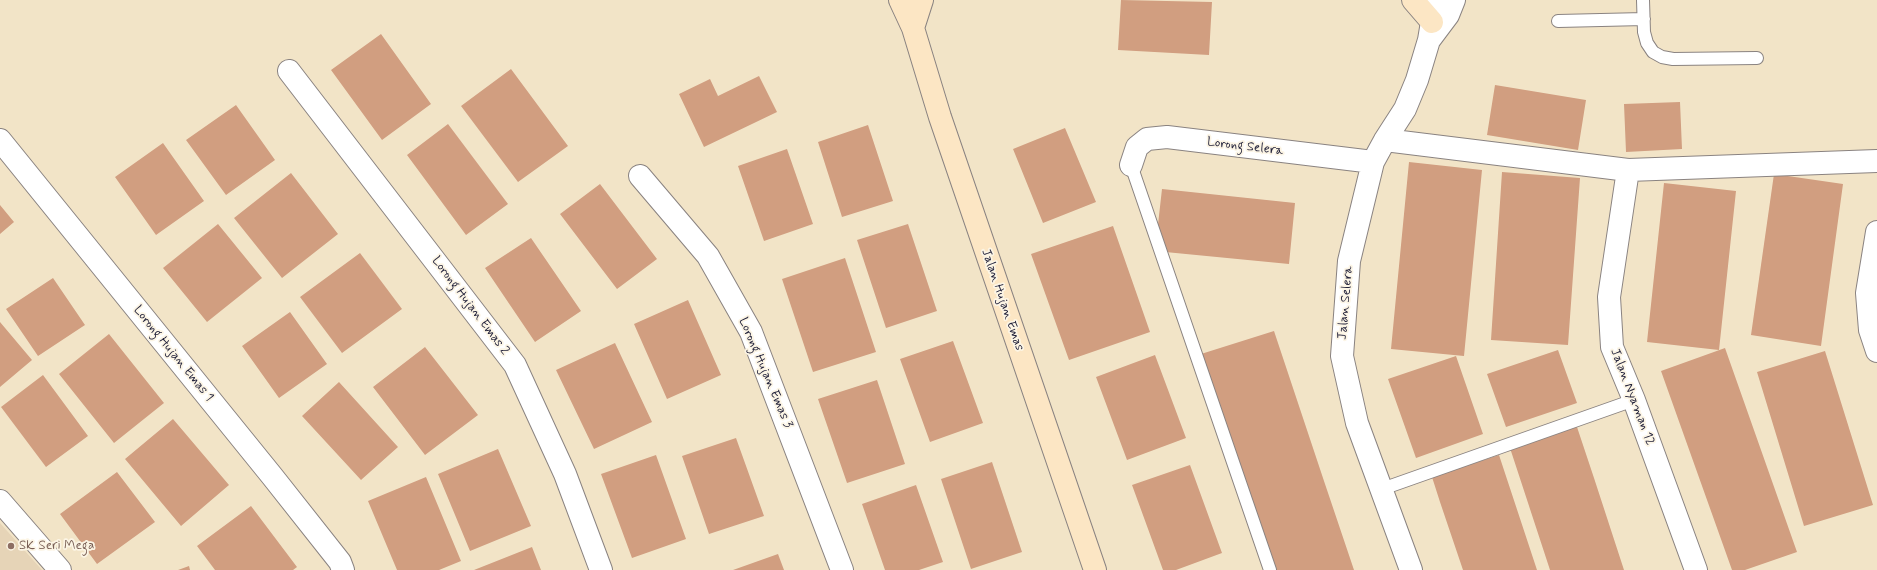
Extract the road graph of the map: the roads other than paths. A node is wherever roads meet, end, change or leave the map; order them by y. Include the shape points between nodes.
1 (900, 0) edge
2 (922, 0) edge
3 (1413, 0) edge
4 (1432, 0) edge
5 (1454, 0) edge
6 (1644, 0) edge
7 (1644, 19) junction
8 (1558, 21) dead end
9 (913, 28) junction
10 (1430, 31) junction
11 (1757, 58) dead end
12 (290, 71) dead end
13 (0, 140) edge
14 (1385, 140) junction
15 (1877, 161) edge
16 (1374, 162) junction
17 (1131, 165) joint
18 (1628, 170) junction
19 (640, 176) dead end
20 (1877, 232) edge
21 (1877, 351) edge
22 (1634, 400) junction
23 (1382, 489) junction
24 (0, 501) edge
25 (60, 570) edge
26 (343, 570) edge
27 (601, 570) edge
28 (842, 570) edge
29 (1095, 570) edge
30 (1270, 570) edge
31 (1411, 570) edge
32 (1696, 570) edge

1 - 9 street, Jalan Hujan Emas
2 - 9 street
3 - 10 street
4 - 10 street, Jalan Selera
5 - 10 street, Jalan Selera via 1448,15
6 - 7 lane
7 - 8 lane
7 - 11 lane via 1647,43 1653,52 1662,57
9 - 29 street, Jalan Hujan Emas via 940,117
10 - 14 street, Jalan Selera via 1417,80 1405,109
12 - 27 street, Lorong Hujan Emas 2 via 515,365 565,474
13 - 26 street, Lorong Hujan Emas 1 via 272,476 340,562
14 - 16 street, Jalan Selera
14 - 18 street
15 - 18 street
16 - 17 street, Lorong Selera via 1167,137 1147,139 1137,147
16 - 23 street, Jalan Selera via 1349,261 1342,356 1357,423
17 - 30 lane
18 - 22 street, Jalan Nyaman 12 via 1609,297 1612,347
19 - 28 street, Lorong Hujan Emas 3 via 708,256 751,332
20 - 21 street via 1867,294 1870,330
22 - 23 lane
22 - 32 street, Jalan Nyaman 12
23 - 31 street, Jalan Selera
24 - 25 street

